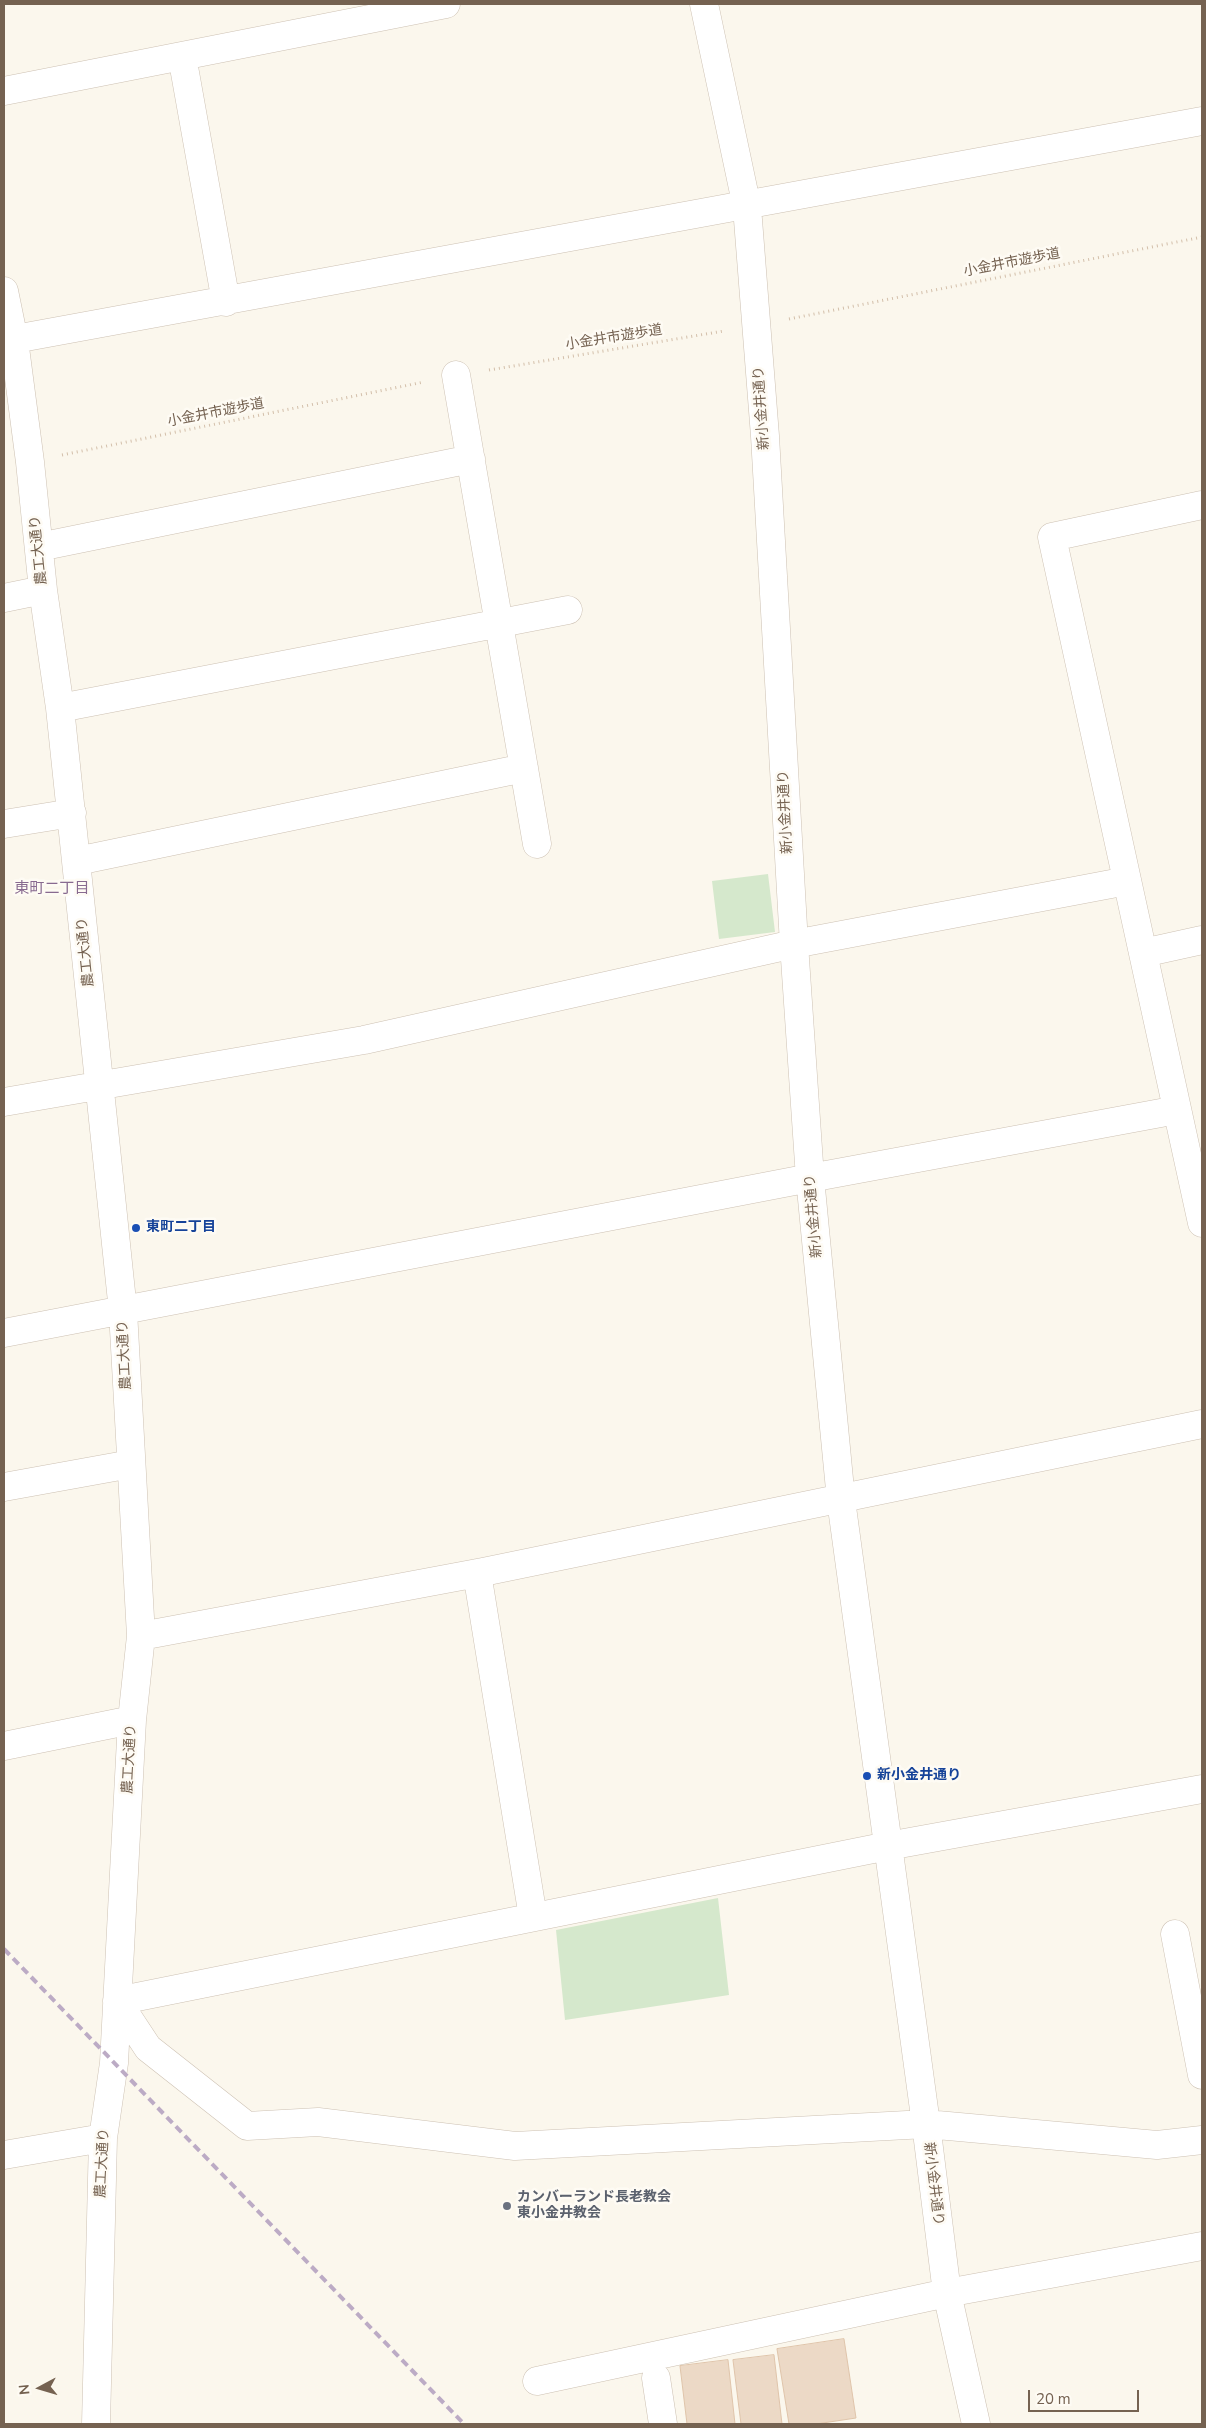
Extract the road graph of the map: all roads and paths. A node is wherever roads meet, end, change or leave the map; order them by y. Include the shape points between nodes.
1 (446, 4) edge
2 (704, 4) edge
3 (182, 56) junction
4 (4, 91) edge
5 (1202, 121) edge
6 (747, 207) junction
7 (1202, 236) edge
8 (4, 291) edge
9 (226, 302) junction
10 (757, 326) junction
11 (9, 341) edge
12 (456, 375) junction
13 (471, 459) junction
14 (30, 462) junction
15 (1202, 505) edge
16 (39, 548) junction
17 (43, 590) junction
18 (4, 598) edge
19 (568, 610) dead end
20 (499, 623) junction
21 (60, 708) junction
22 (524, 768) junction
23 (72, 813) junction
24 (4, 824) edge
25 (537, 844) dead end
26 (77, 861) junction
27 (1127, 881) junction
28 (1202, 940) edge
29 (794, 944) junction
30 (1143, 952) junction
31 (100, 1085) junction
32 (4, 1102) edge
33 (1177, 1110) junction
34 (810, 1178) junction
35 (1202, 1223) edge
36 (123, 1311) junction
37 (4, 1333) edge
38 (1202, 1424) edge
39 (131, 1464) junction
40 (4, 1487) edge
41 (841, 1500) junction
42 (477, 1573) junction
43 (141, 1636) junction
44 (132, 1720) junction
45 (4, 1746) edge
46 (1202, 1789) edge
47 (888, 1846) junction
48 (533, 1917) junction
49 (1175, 1934) dead end
50 (117, 2001) junction
51 (1202, 2075) edge
52 (926, 2124) junction
53 (103, 2138) junction
54 (1202, 2140) edge
55 (4, 2155) edge
56 (1202, 2246) edge
57 (947, 2293) junction
58 (656, 2378) dead end
59 (537, 2381) dead end
60 (96, 2424) edge
61 (663, 2424) edge
62 (976, 2424) edge

1 - 3 street
2 - 6 street, 新小金井通り
3 - 4 street
3 - 9 street
5 - 6 street
6 - 9 street
6 - 10 street, 新小金井通り
7 - 10 path, 小金井市遊歩道
8 - 11 street, 農工大通り
9 - 11 street
10 - 12 path, 小金井市遊歩道
10 - 29 street, 新小金井通り
11 - 14 street, 農工大通り
12 - 13 street
12 - 14 path, 小金井市遊歩道
13 - 16 street
13 - 20 street
14 - 16 street, 農工大通り
15 - 27 street via 1052,537
16 - 17 street, 農工大通り
17 - 18 street
17 - 21 street, 農工大通り
19 - 20 street
20 - 21 street
20 - 22 street
21 - 23 street, 農工大通り
22 - 25 street
22 - 26 street
23 - 24 street
23 - 26 street, 農工大通り
26 - 31 street, 農工大通り
27 - 29 street
27 - 30 street
28 - 30 street
29 - 31 street via 364,1040
29 - 34 street, 新小金井通り
30 - 33 street
31 - 32 street
31 - 36 street, 農工大通り
33 - 34 street
33 - 35 street
34 - 36 street
34 - 41 street, 新小金井通り
36 - 37 street
36 - 39 street, 農工大通り
38 - 41 street
39 - 40 street
39 - 43 street, 農工大通り
41 - 42 street
41 - 47 street, 新小金井通り
42 - 43 street
42 - 48 street
43 - 44 street, 農工大通り
44 - 45 street
44 - 50 street, 農工大通り
46 - 47 street
47 - 48 street
47 - 52 street, 新小金井通り
48 - 50 street
49 - 51 street
50 - 52 street via 148,2048 247,2126 318,2122 515,2146
50 - 53 street, 農工大通り via 114,2063
52 - 54 street via 1157,2145
52 - 57 street, 新小金井通り
53 - 55 street
53 - 60 street, 農工大通り
56 - 57 street
57 - 59 street
57 - 62 street, 新小金井通り
58 - 61 street

